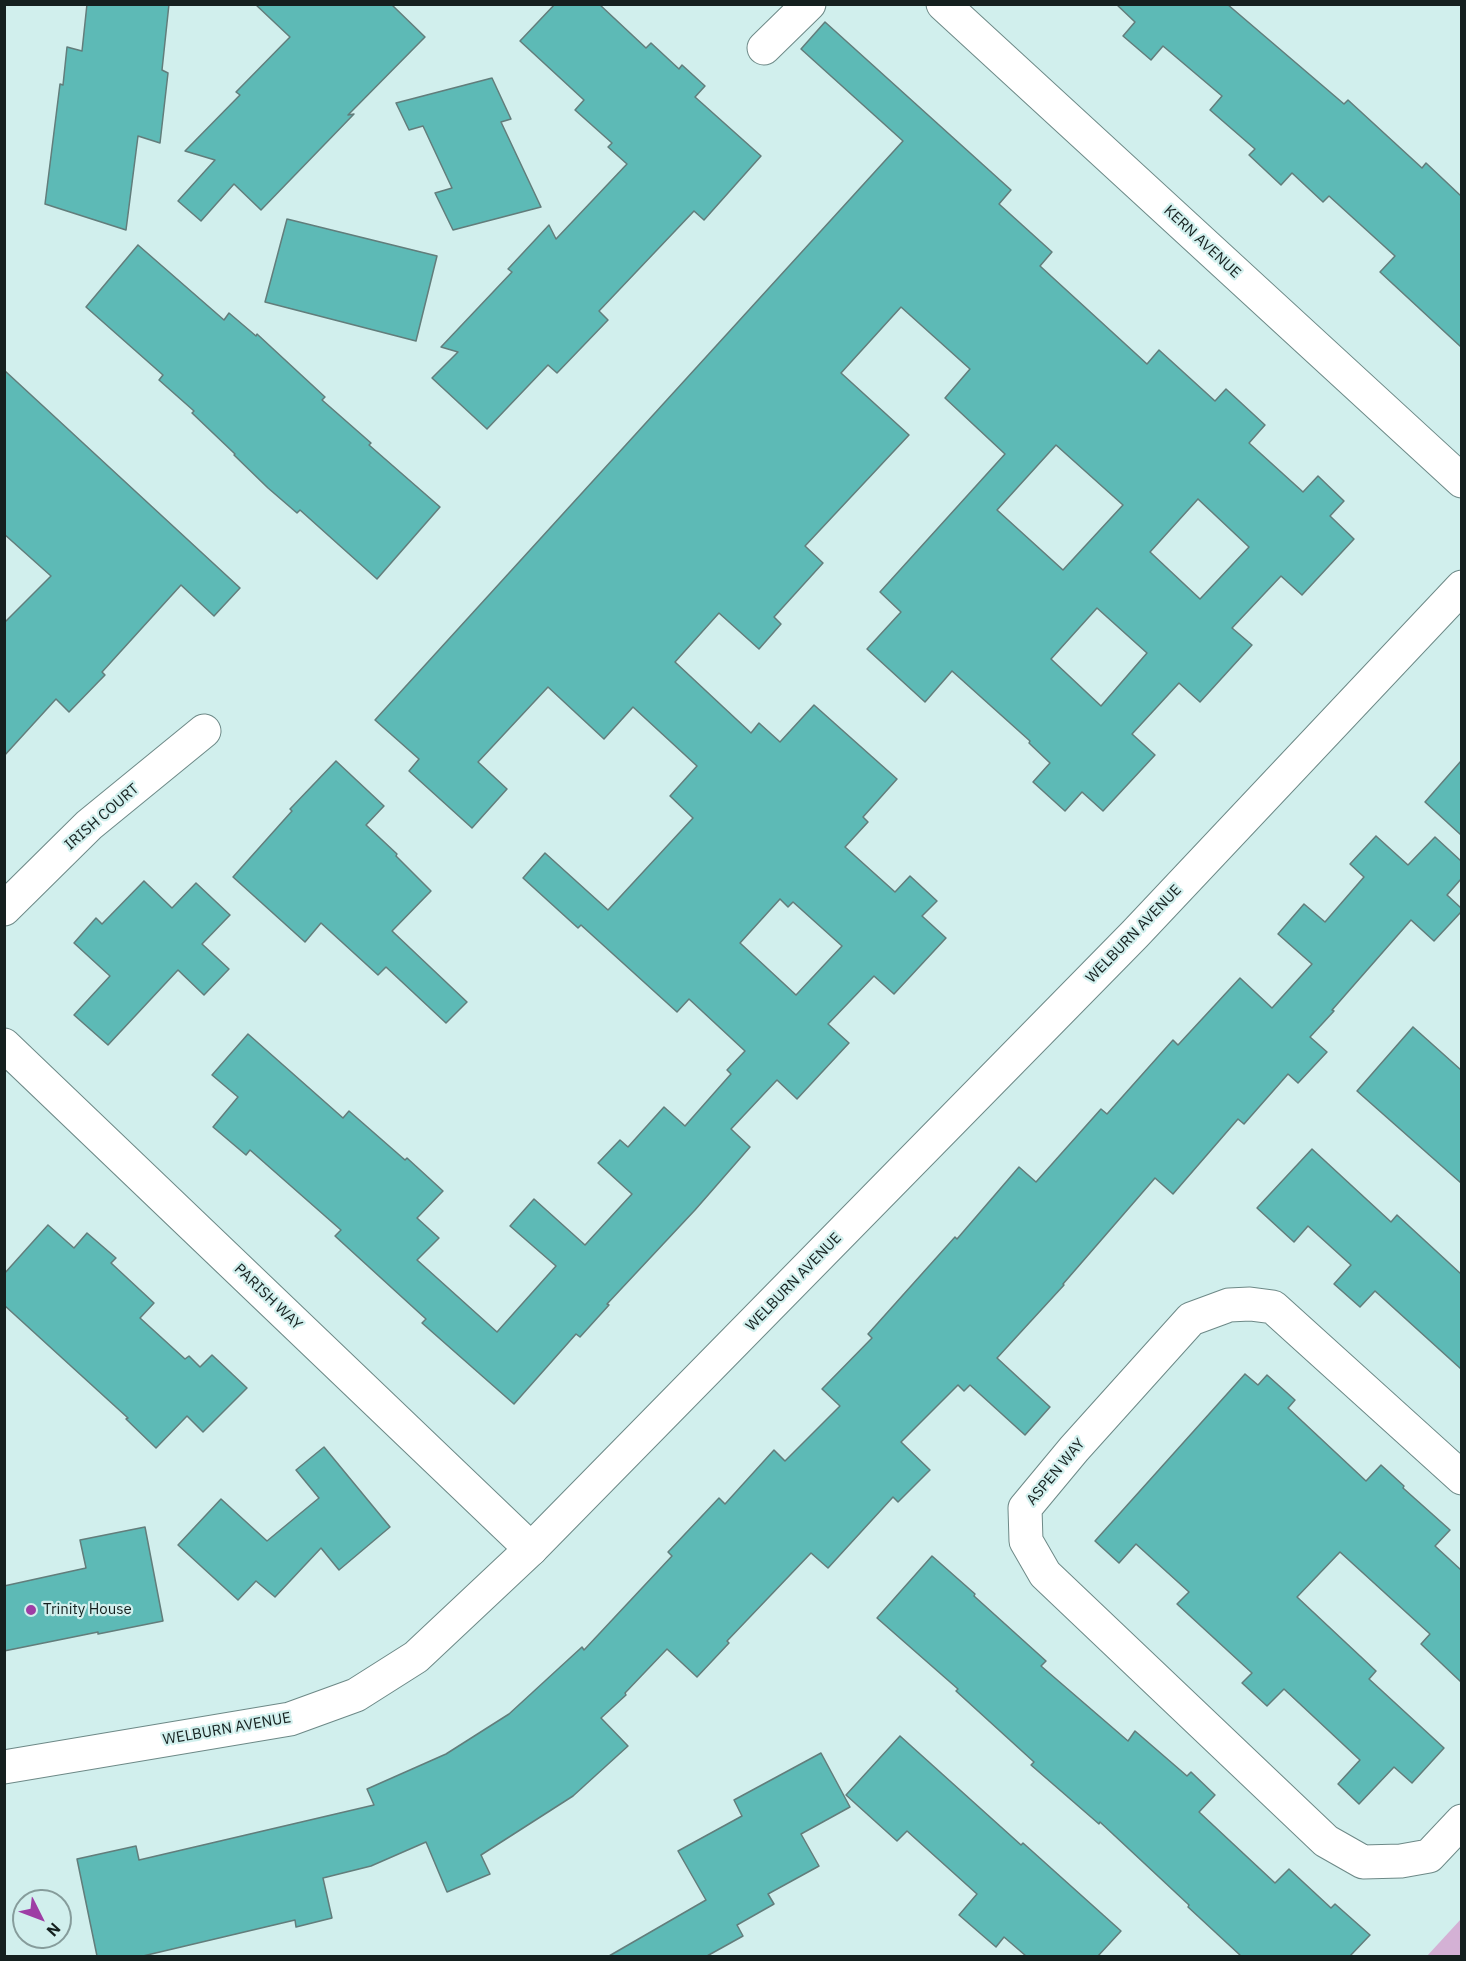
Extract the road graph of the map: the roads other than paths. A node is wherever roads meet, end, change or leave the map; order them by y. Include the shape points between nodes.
1 (809, 4) edge
2 (943, 4) edge
3 (764, 48) dead end
4 (1461, 481) edge
5 (1461, 587) edge
6 (204, 731) dead end
7 (4, 909) edge
8 (4, 1045) edge
9 (1461, 1478) edge
10 (531, 1549) junction
11 (4, 1767) edge
12 (1461, 1821) edge

1 - 3 street
2 - 4 street, KERN AVENUE
5 - 10 street, WELBURN AVENUE via 1135,934
6 - 7 street, IRISH COURT via 89,825
8 - 10 street, PARISH WAY
9 - 12 street, ASPEN WAY via 1274,1307 1229,1305 1191,1319 1025,1508 1026,1541 1044,1574 1326,1841 1363,1862 1401,1861 1429,1856
10 - 11 street, WELBURN AVENUE via 416,1657 356,1695 290,1719

